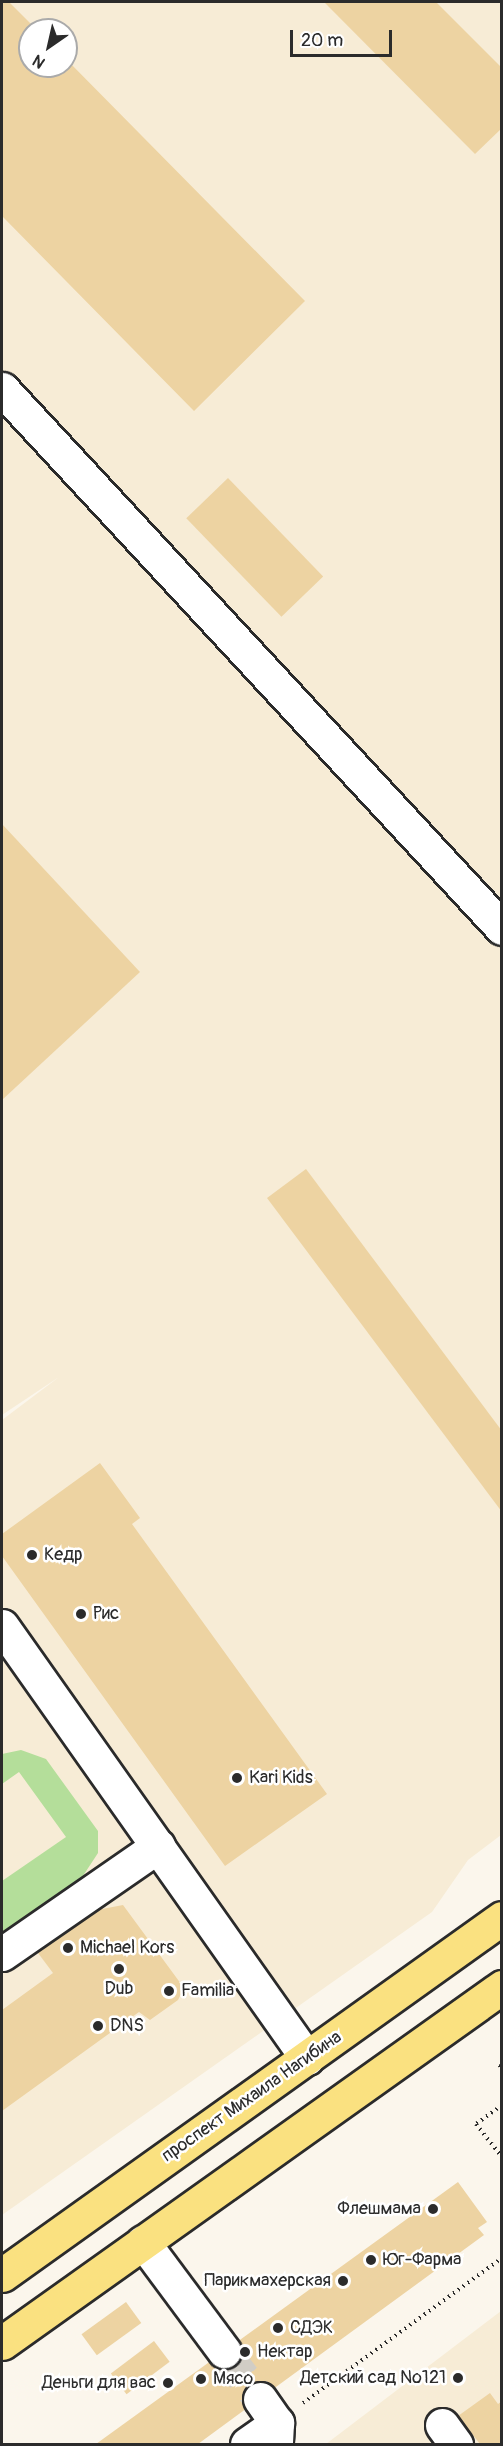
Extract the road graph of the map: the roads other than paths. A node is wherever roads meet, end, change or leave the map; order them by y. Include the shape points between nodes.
1 (2, 389) edge
2 (501, 928) edge
3 (2, 1626) edge
4 (158, 1846) junction
5 (501, 1918) edge
6 (2, 1954) edge
7 (501, 1987) edge
8 (308, 2058) junction
9 (143, 2242) junction
10 (2, 2275) edge
11 (2, 2343) edge
12 (224, 2351) tunnel mouth
13 (271, 2422) edge
14 (247, 2445) edge

1 - 2 lane
3 - 4 lane
4 - 6 lane
4 - 8 lane
5 - 8 main road, проспект Михаила Нагибина
7 - 9 main road
8 - 10 main road, проспект Михаила Нагибина
9 - 11 main road
9 - 12 lane
13 - 14 lane

